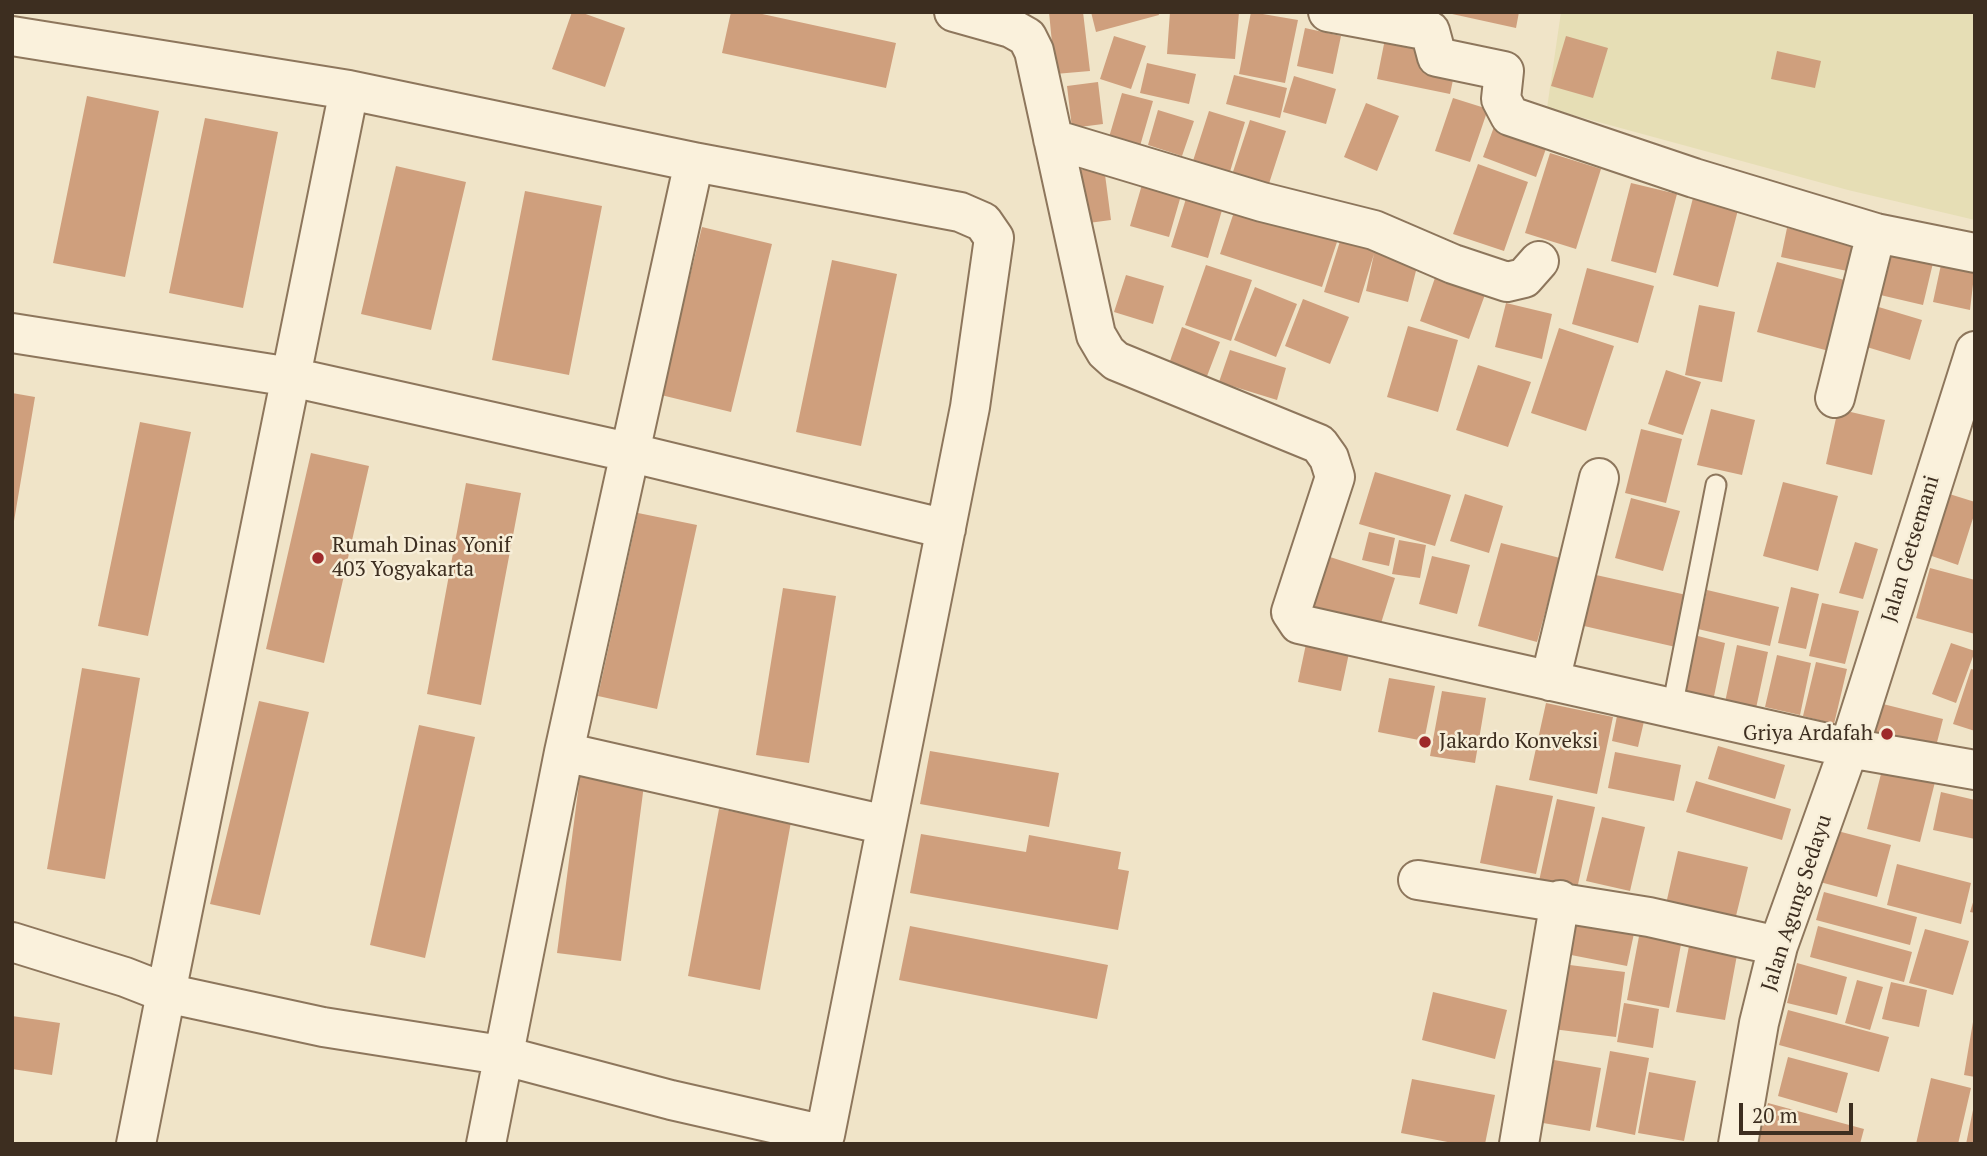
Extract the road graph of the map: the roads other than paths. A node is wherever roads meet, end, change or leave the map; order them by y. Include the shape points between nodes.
1 (954, 12) edge
2 (1328, 12) edge
3 (12, 36) edge
4 (349, 90) junction
5 (1053, 139) junction
6 (694, 162) junction
7 (1876, 233) junction
8 (1975, 253) edge
9 (1539, 261) dead end
10 (12, 333) edge
11 (1975, 351) edge
12 (291, 377) junction
13 (1835, 398) dead end
14 (628, 452) junction
15 (1599, 478) dead end
16 (1716, 485) dead end
17 (946, 529) junction
18 (1550, 681) junction
19 (1672, 708) junction
20 (1849, 748) junction
21 (564, 752) junction
22 (1975, 770) edge
23 (886, 825) junction
24 (1419, 880) dead end
25 (1560, 900) junction
26 (12, 942) edge
27 (1778, 946) junction
28 (166, 993) junction
29 (501, 1055) junction
30 (824, 1139) edge
31 (136, 1144) edge
32 (486, 1144) edge
33 (1518, 1144) edge
34 (1738, 1144) edge

1 - 5 street via 1027,37
2 - 7 street via 1430,31 1437,57 1504,71 1501,99 1510,116
3 - 4 street
4 - 6 street
4 - 12 street
5 - 9 street via 1262,202 1374,230 1507,282 1524,278
5 - 18 street via 1096,335 1106,352 1116,361 1319,444 1329,458 1335,477 1292,612 1294,619 1299,624
6 - 14 street
6 - 17 street via 960,212 983,222 994,238 970,407
7 - 8 street
7 - 13 street
10 - 12 street
11 - 20 street, Jalan Getsemani
12 - 14 street
12 - 28 street
14 - 17 street
14 - 21 street
15 - 18 street
16 - 19 lane
17 - 23 street
18 - 19 street
19 - 20 street
20 - 22 street
20 - 27 street, Jalan Agung Sedayu
21 - 23 street
21 - 29 street
23 - 30 street
24 - 25 street
25 - 27 street
25 - 33 street
26 - 28 street
27 - 34 street, Jalan Agung Sedayu
28 - 29 street via 323,1027
28 - 31 street
29 - 30 street
29 - 32 street

